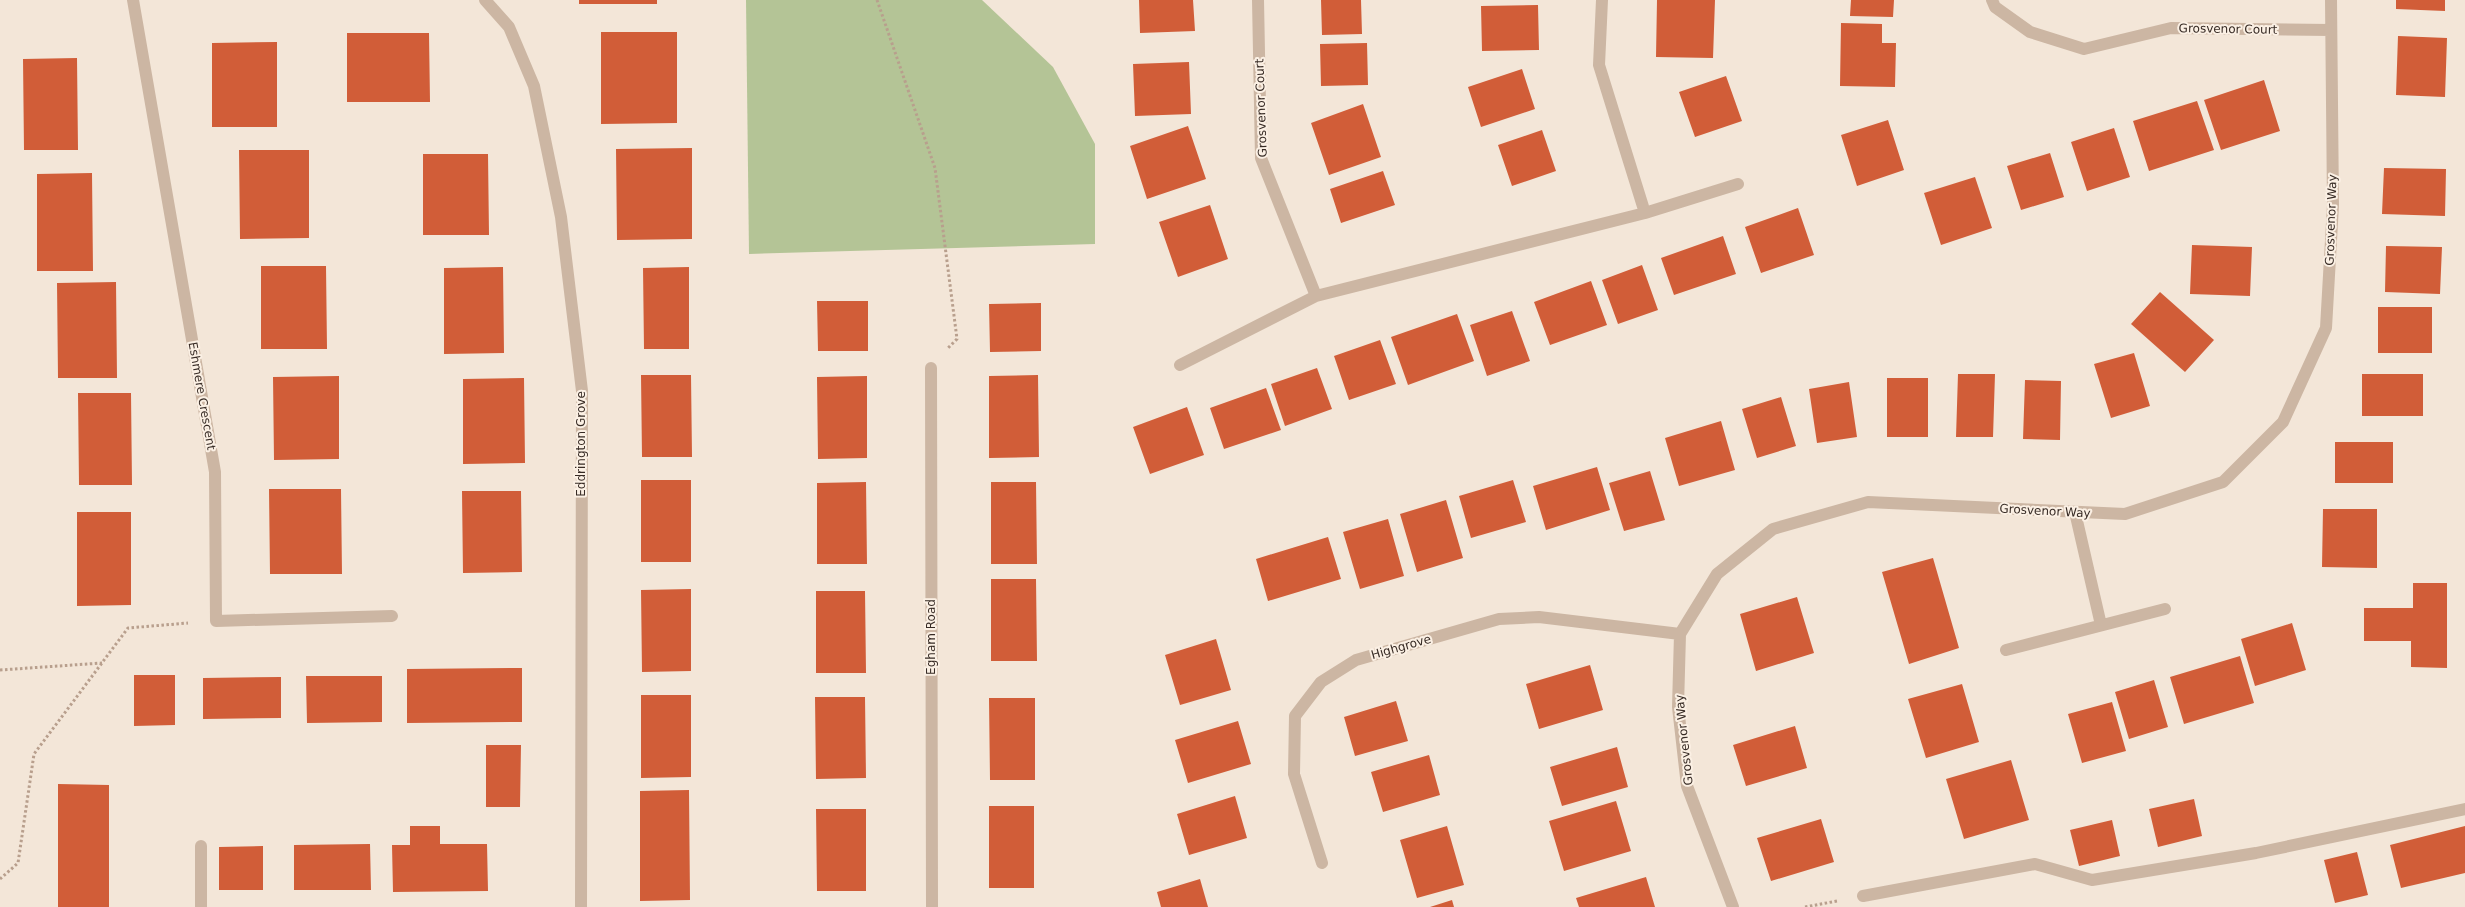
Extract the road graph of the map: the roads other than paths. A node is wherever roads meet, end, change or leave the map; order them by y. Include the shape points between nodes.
1 (133, 0) edge
2 (485, 0) edge
3 (1258, 0) edge
4 (1602, 0) edge
5 (1992, 0) edge
6 (2331, 0) edge
7 (2331, 30) junction
8 (1738, 184) dead end
9 (1644, 213) junction
10 (1316, 296) junction
11 (1180, 365) dead end
12 (931, 368) road end
13 (2075, 512) junction
14 (2165, 609) dead end
15 (392, 616) dead end
16 (2101, 624) junction
17 (1680, 634) junction
18 (2006, 650) dead end
19 (2465, 809) edge
20 (201, 846) dead end
21 (1322, 864) dead end
22 (1863, 896) dead end
23 (201, 907) edge
24 (580, 907) edge
25 (932, 907) edge
26 (1733, 907) edge

1 - 15 street, Eshmere Crescent via 215,472 216,621
2 - 24 street, Eddrington Grove via 509,27 534,86 561,217 582,391
3 - 10 street, Grosvenor Court via 1261,158
4 - 9 street via 1599,65
5 - 7 street, Grosvenor Court via 1995,7 2030,32 2084,49 2171,28
6 - 7 street, Grosvenor Way
7 - 13 street, Grosvenor Way via 2333,205 2326,328 2284,422 2223,482 2125,514
8 - 9 street
9 - 10 street
10 - 11 street
12 - 25 street, Egham Road
13 - 16 street
13 - 17 street, Grosvenor Way via 1868,502 1773,529 1717,574
14 - 16 street
16 - 18 street
17 - 21 street, Highgrove via 1539,617 1499,619 1356,660 1321,682 1295,716 1294,774
17 - 26 street, Grosvenor Way via 1678,707 1688,786
19 - 22 street via 2256,853 2092,880 2035,864
20 - 23 street

